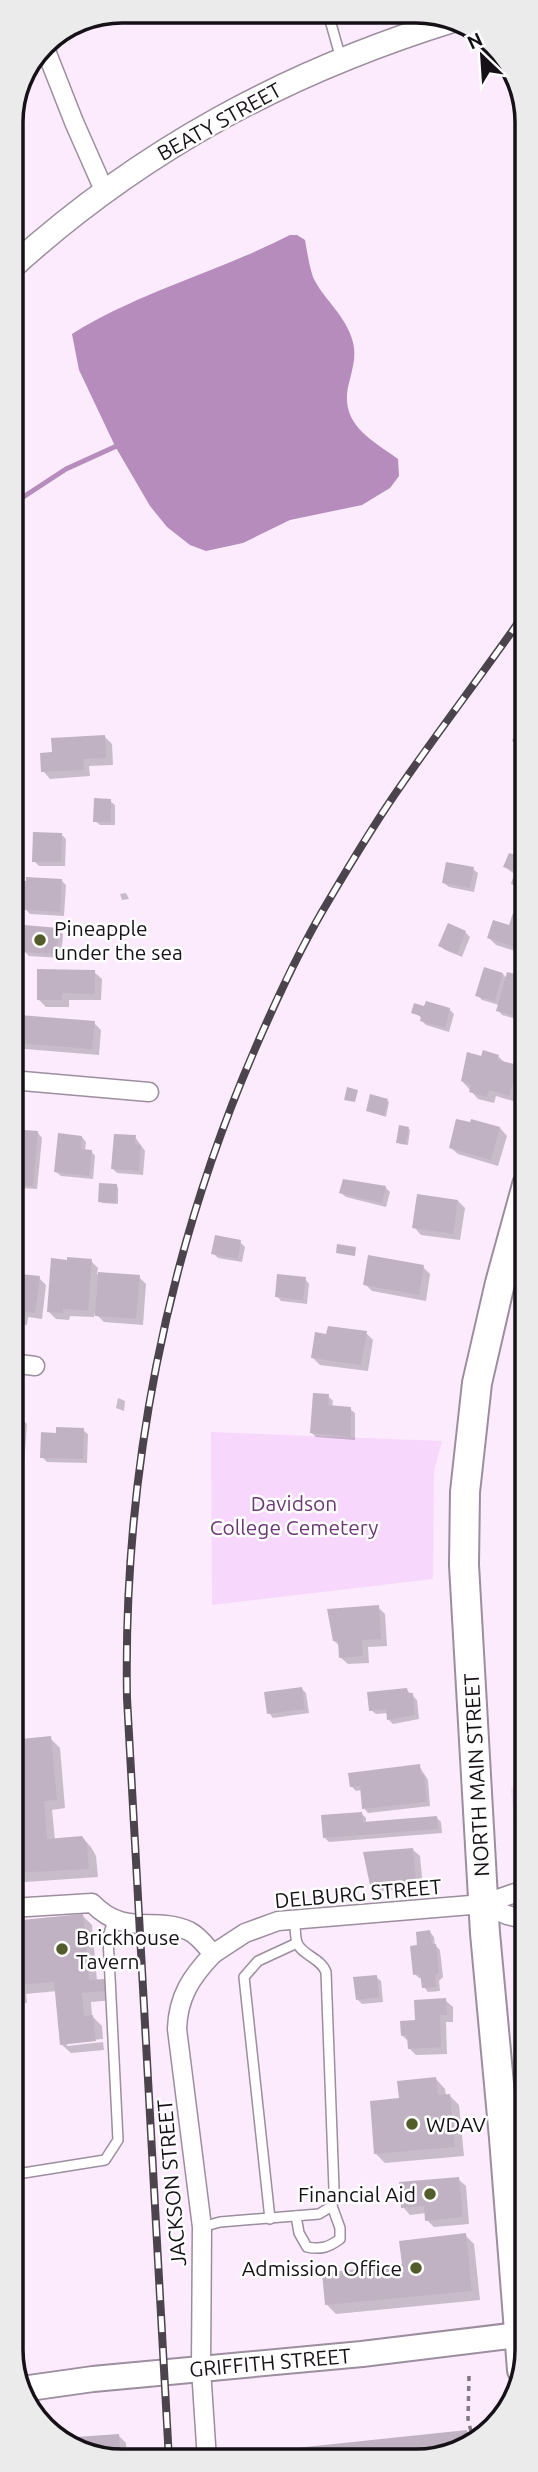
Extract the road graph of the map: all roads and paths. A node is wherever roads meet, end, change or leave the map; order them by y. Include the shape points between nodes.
1 (331, 23) edge
2 (438, 26) edge
3 (48, 56) edge
4 (341, 59) junction
5 (104, 190) junction
6 (23, 257) edge
7 (23, 1081) edge
8 (149, 1092) dead end
9 (515, 1229) edge
10 (23, 1365) edge
11 (34, 1366) dead end
12 (515, 1893) edge
13 (483, 1904) junction
14 (23, 1907) edge
15 (515, 1917) edge
16 (295, 1919) junction
17 (113, 1920) junction
18 (297, 1942) junction
19 (212, 1954) junction
20 (23, 2173) edge
21 (332, 2206) junction
22 (296, 2216) junction
23 (270, 2219) junction
24 (202, 2227) junction
25 (515, 2249) edge
26 (515, 2330) edge
27 (201, 2369) junction
28 (469, 2376) dead end
29 (31, 2388) edge
30 (471, 2433) edge
31 (206, 2449) edge

1 - 4 lane
2 - 4 street, BEATY STREET
3 - 5 street
4 - 5 street, BEATY STREET via 242,105
5 - 6 street, BEATY STREET
7 - 8 street
9 - 13 main road, NORTH MAIN STREET via 477,1383 465,1492 464,1565
10 - 11 street
12 - 13 street
13 - 15 street
13 - 16 street, DELBURG STREET
13 - 25 main road, NORTH MAIN STREET
14 - 17 street via 86,1902
16 - 18 lane
16 - 19 street, DELBURG STREET via 256,1928
17 - 19 street via 191,1932
17 - 20 lane via 108,1937 118,2140 105,2160
18 - 21 lane via 326,1972
18 - 23 lane via 258,1961 244,1977
19 - 24 street, JACKSON STREET via 183,1994 177,2028
21 - 22 lane via 319,2214
21 - 22 lane via 340,2239 330,2246 307,2247
22 - 23 lane
23 - 24 lane
24 - 27 street, JACKSON STREET
26 - 27 main road, GRIFFITH STREET via 362,2354
27 - 29 main road, GRIFFITH STREET
27 - 31 street, JACKSON STREET
28 - 30 path

